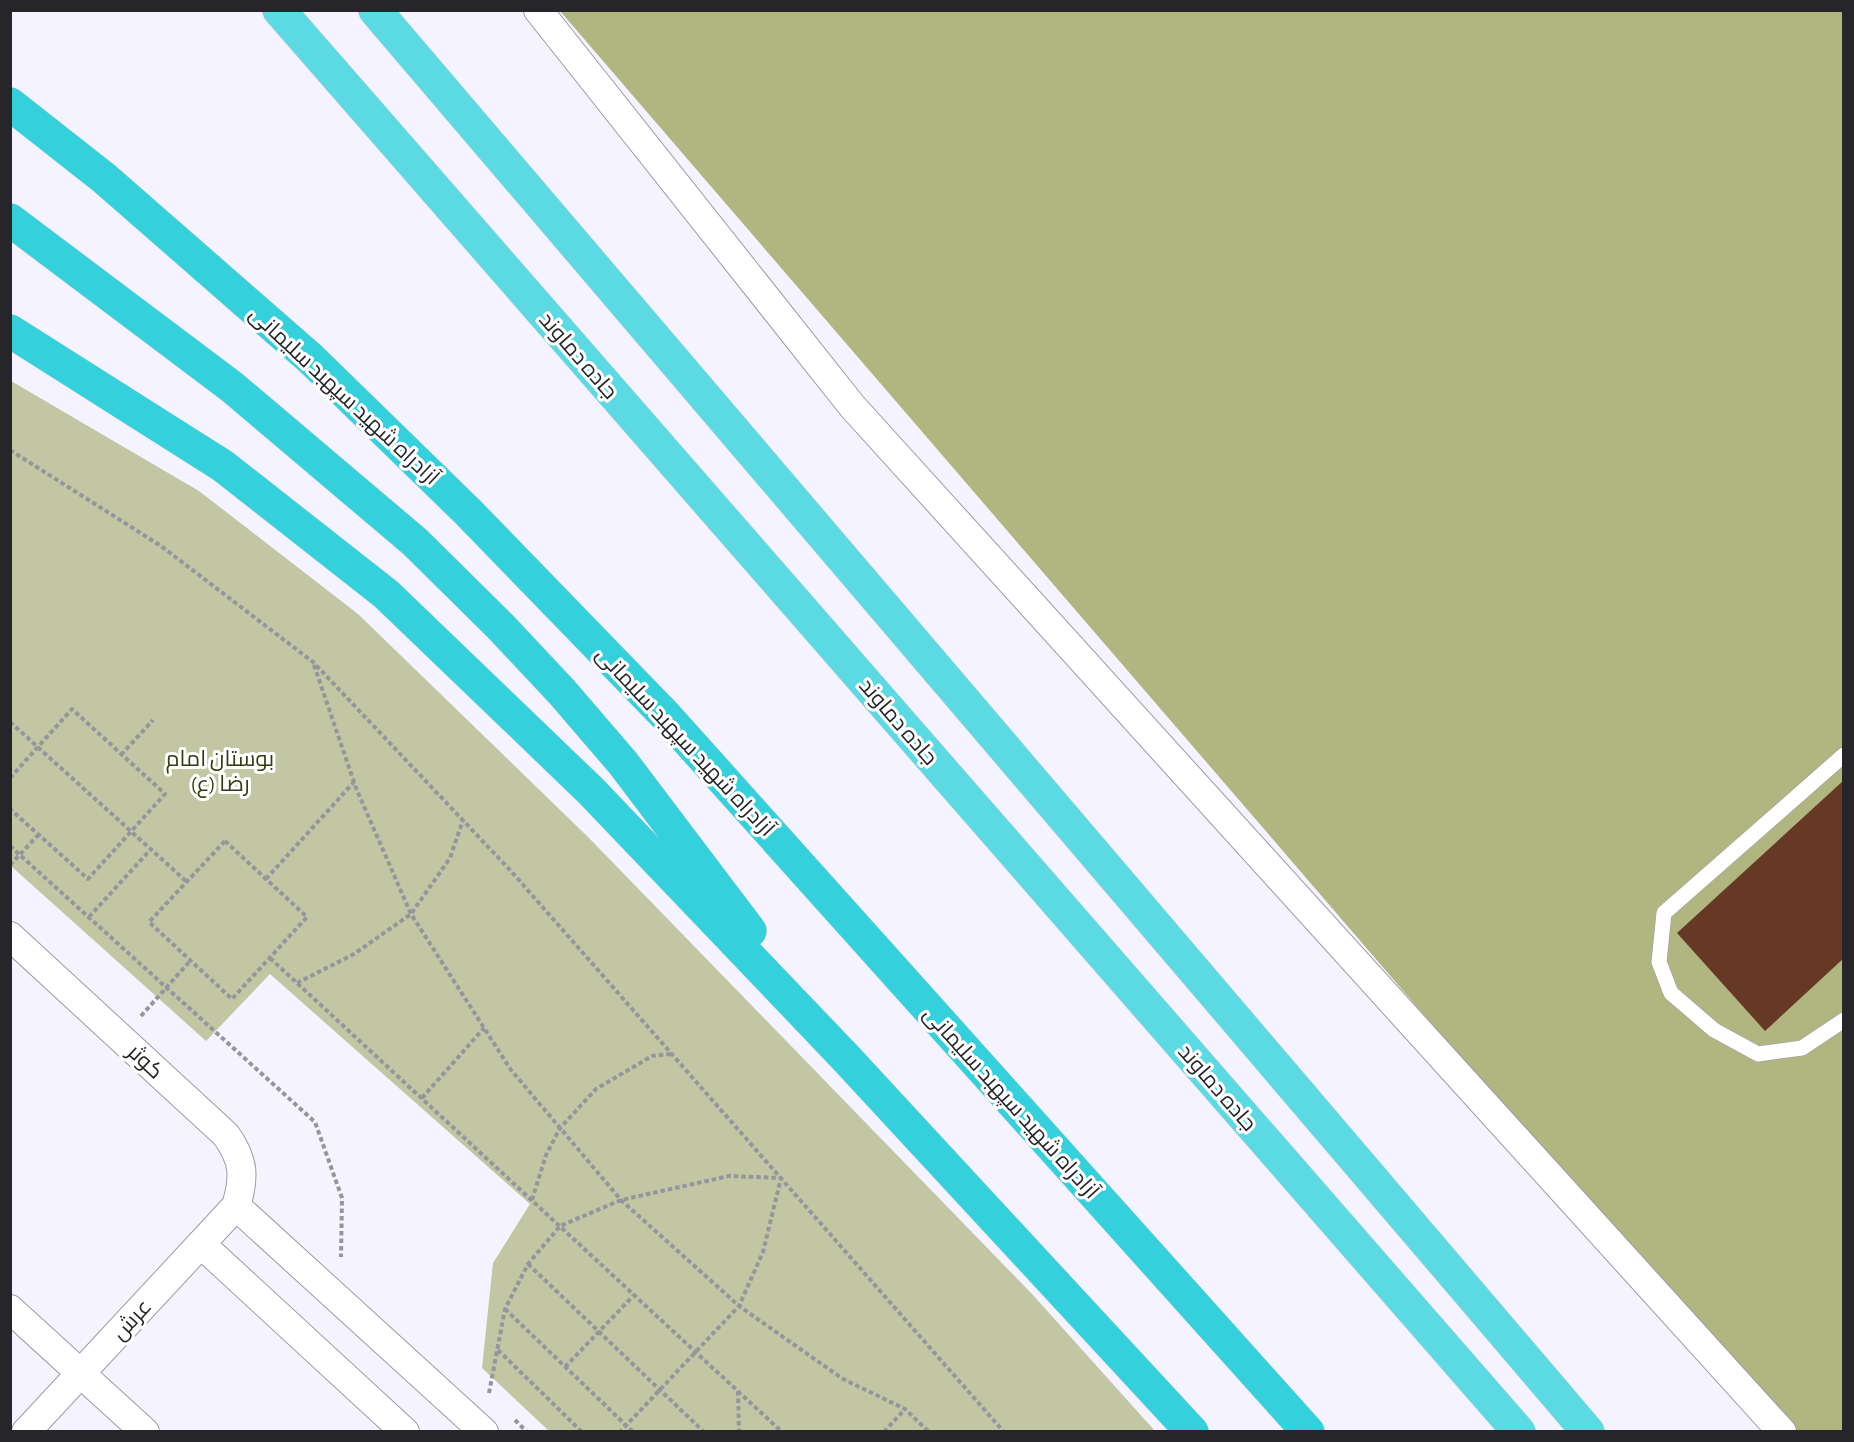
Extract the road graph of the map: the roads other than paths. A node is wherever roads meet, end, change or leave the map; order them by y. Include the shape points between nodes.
1 (279, 10) edge
2 (375, 10) edge
3 (538, 10) edge
4 (10, 104) edge
5 (10, 220) edge
6 (10, 331) edge
7 (1844, 755) edge
8 (10, 936) edge
9 (1844, 1020) edge
10 (845, 1057) junction
11 (236, 1206) junction
12 (201, 1244) junction
13 (10, 1309) edge
14 (81, 1373) junction
15 (26, 1431) edge
16 (145, 1431) edge
17 (405, 1431) edge
18 (484, 1431) edge
19 (1192, 1431) edge
20 (1308, 1431) edge
21 (1519, 1431) edge
22 (1588, 1431) edge
23 (1782, 1431) edge

1 - 21 highway, جاده دماوند
2 - 22 highway
3 - 23 street via 852,406
4 - 20 highway, آزادراه شهید سپهبد سلیمانی via 104,178 310,358 468,512 665,715
5 - 10 highway via 232,387 415,542 501,627 623,763
6 - 10 highway via 223,466 386,594 591,791
7 - 9 lane via 1664,913 1659,962 1671,993 1714,1030 1758,1054 1802,1048
8 - 11 street, کوثر via 226,1135 237,1151 242,1169 242,1188
10 - 19 highway
11 - 12 street, عرش
11 - 18 street
12 - 14 street, عرش
12 - 17 street
13 - 14 street
14 - 15 street, عرش
14 - 16 street

